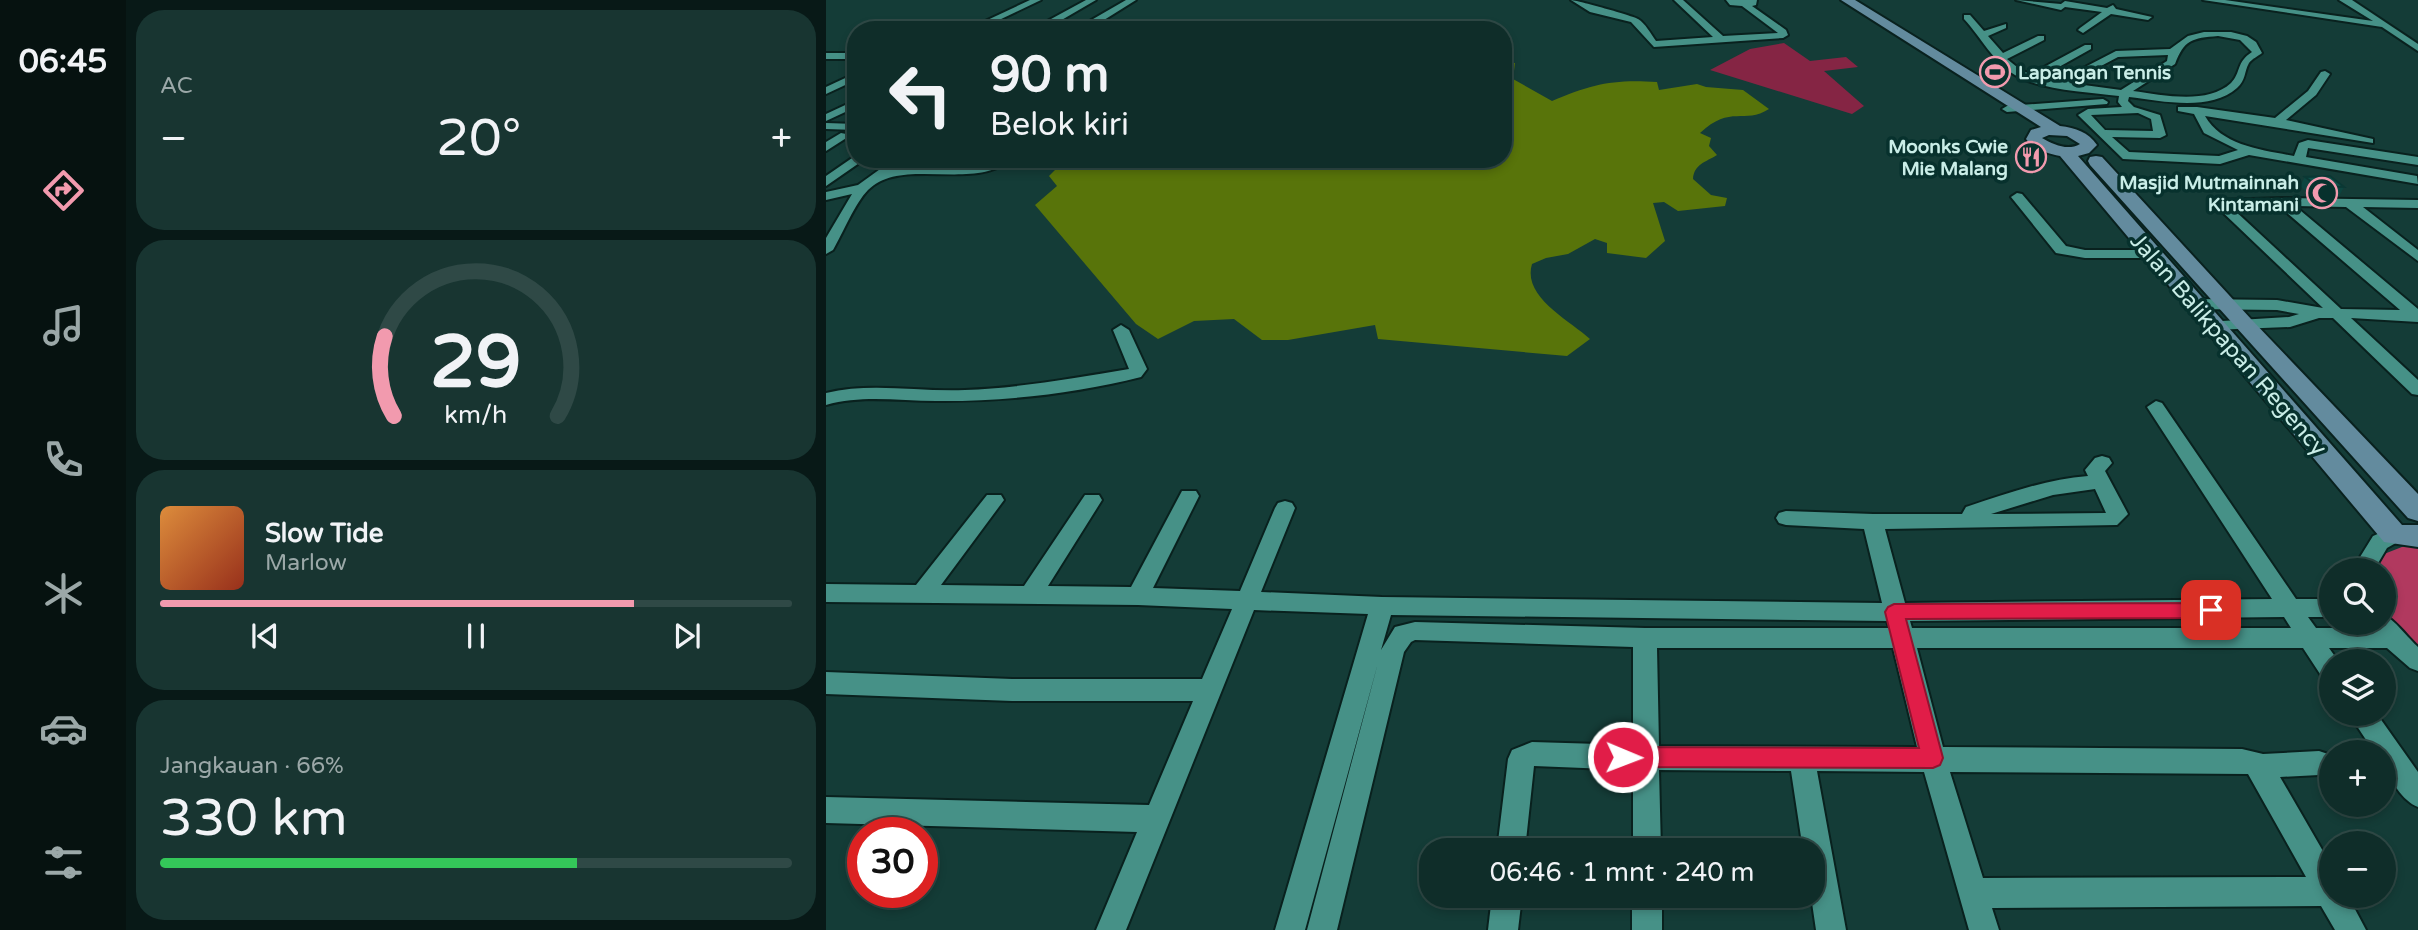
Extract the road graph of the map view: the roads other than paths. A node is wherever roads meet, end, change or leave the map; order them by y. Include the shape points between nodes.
1 (1037, 0) edge
2 (1051, 0) edge
3 (1092, 0) edge
4 (1132, 0) edge
5 (1575, 0) edge
6 (1678, 0) edge
7 (1730, 0) edge
8 (1836, 0) edge
9 (1847, 0) edge
10 (2020, 0) edge
11 (2120, 0) edge
12 (2207, 0) edge
13 (2349, 1) edge
14 (1749, 2) edge
15 (2066, 4) edge
16 (2110, 11) junction
17 (2049, 15) dead end
18 (1868, 16) junction
19 (1967, 17) dead end
20 (990, 21) edge
21 (1011, 21) edge
22 (1054, 21) edge
23 (1096, 21) edge
24 (2385, 25) junction
25 (2003, 26) dead end
26 (2137, 29) dead end
27 (2083, 30) dead end
28 (1984, 34) junction
29 (2041, 38) dead end
30 (1722, 40) junction
31 (2088, 47) dead end
32 (2418, 48) edge
33 (2174, 52) junction
34 (826, 56) edge
35 (847, 56) edge
36 (2003, 57) junction
37 (836, 74) dead end
38 (2325, 74) dead end
39 (847, 75) edge
40 (2030, 79) junction
41 (847, 80) edge
42 (2057, 85) junction
43 (826, 91) edge
44 (2126, 101) junction
45 (2022, 107) junction
46 (847, 108) edge
47 (2007, 109) junction
48 (2197, 110) junction
49 (826, 118) edge
50 (2277, 122) junction
51 (826, 126) edge
52 (847, 131) edge
53 (2049, 131) junction
54 (847, 133) edge
55 (2102, 133) junction
56 (826, 135) edge
57 (847, 135) edge
58 (826, 147) edge
59 (2075, 150) junction
60 (2248, 151) junction
61 (2418, 151) edge
62 (2299, 160) junction
63 (2418, 161) edge
64 (847, 167) edge
65 (889, 168) edge
66 (946, 168) edge
67 (989, 168) edge
68 (943, 171) junction
69 (881, 174) junction
70 (2417, 180) edge
71 (826, 182) edge
72 (862, 188) junction
73 (826, 196) edge
74 (2017, 197) dead end
75 (2282, 202) junction
76 (2349, 204) junction
77 (2417, 204) edge
78 (848, 212) junction
79 (826, 218) edge
80 (828, 243) edge
81 (2152, 254) junction
82 (2418, 257) edge
83 (2194, 304) joint
84 (2316, 313) junction
85 (2336, 314) junction
86 (2219, 315) junction
87 (2417, 316) edge
88 (2243, 324) junction
89 (1121, 330) dead end
90 (2418, 390) edge
91 (826, 399) edge
92 (2155, 407) dead end
93 (1189, 496) dead end
94 (994, 500) dead end
95 (1092, 500) dead end
96 (1285, 508) dead end
97 (2418, 511) edge
98 (1786, 518) dead end
99 (1873, 522) junction
100 (1969, 522) junction
101 (2406, 535) edge
102 (2370, 558) edge
103 (826, 593) edge
104 (922, 594) junction
105 (1031, 594) junction
106 (1138, 596) junction
107 (1245, 601) junction
108 (1382, 606) junction
109 (1458, 606) junction
110 (2319, 609) edge
111 (2291, 610) junction
112 (1894, 612) junction
113 (1453, 634) junction
114 (2320, 635) edge
115 (2392, 635) edge
116 (2307, 636) junction
117 (1644, 638) junction
118 (1901, 638) junction
119 (2319, 653) edge
120 (2418, 661) edge
121 (826, 683) edge
122 (1212, 690) junction
123 (1366, 708) junction
124 (2370, 726) edge
125 (1646, 758) junction
126 (1802, 758) junction
127 (1933, 758) junction
128 (2319, 763) dead end
129 (2259, 766) junction
130 (2418, 794) edge
131 (826, 810) edge
132 (1157, 819) junction
133 (1512, 838) edge
134 (1647, 838) edge
135 (2319, 872) edge
136 (1973, 893) junction
137 (2319, 893) edge
138 (1506, 908) edge
139 (1647, 908) edge
140 (2339, 908) edge
141 (1111, 930) edge
142 (1290, 930) edge
143 (1322, 930) edge
144 (1503, 930) edge
145 (1647, 930) edge
146 (1831, 930) edge
147 (1984, 930) edge
148 (2351, 930) edge

1 - 20 street
2 - 21 street
3 - 22 street
4 - 23 street
5 - 30 street via 1634,20 1654,44
6 - 30 street
7 - 14 street via 1733,4
8 - 18 street, Jalan Balikpapan Regency
9 - 18 street, Jalan Balikpapan Regency
10 - 15 street
11 - 16 street
12 - 24 street
13 - 24 street
14 - 30 street via 1784,33
15 - 16 street
15 - 17 street
16 - 26 street via 2148,17
16 - 27 street
18 - 45 street, Jalan Balikpapan Regency
18 - 47 street, Jalan Balikpapan Regency
19 - 28 street
24 - 32 street
25 - 28 street
28 - 36 street
29 - 36 street
31 - 40 street
33 - 42 street via 2116,54
33 - 44 street via 2172,62
33 - 44 street via 2207,33 2249,40 2257,52 2244,63 2236,83 2213,98
34 - 35 street
36 - 40 street
37 - 39 street
38 - 50 street via 2312,93
40 - 42 street
41 - 43 street
42 - 44 street
44 - 45 street
44 - 48 street
44 - 55 street via 2085,113
44 - 55 street via 2156,117 2161,135
45 - 47 street
45 - 53 street, Jalan Balikpapan Regency
46 - 49 street
47 - 53 street, Jalan Balikpapan Regency
48 - 50 street
48 - 60 street via 2208,131
50 - 61 street
51 - 52 street
53 - 59 street, Jalan Balikpapan Regency via 2070,132 2090,145
53 - 59 street, Jalan Balikpapan Regency via 2034,135 2036,142
54 - 56 street
55 - 60 street via 2122,154 2134,158 2227,160
57 - 58 street
59 - 81 street, Jalan Balikpapan Regency
59 - 86 street, Jalan Balikpapan Regency
60 - 62 street
62 - 63 street via 2308,144
62 - 70 street
64 - 71 street
65 - 69 street
66 - 68 street
67 - 68 street
68 - 69 street
69 - 72 street
72 - 73 street
72 - 78 street
74 - 81 street via 2061,250
75 - 76 street
75 - 85 street via 2223,203 2222,207
75 - 87 street
76 - 77 street
76 - 82 street
78 - 79 street
78 - 80 street
81 - 83 street, Jalan Balikpapan Regency
83 - 86 street, Jalan Balikpapan Regency
84 - 85 street
84 - 86 street via 2277,305
84 - 88 street via 2290,322
85 - 87 street
85 - 90 street
86 - 88 street, Jalan Balikpapan Regency
86 - 101 street, Jalan Balikpapan Regency
88 - 97 street, Jalan Balikpapan Regency
89 - 91 street via 1139,369 1135,373 1020,393 942,396 850,391
92 - 111 street
93 - 106 street
94 - 104 street
95 - 105 street
96 - 107 street
98 - 99 street
99 - 100 street
99 - 112 street
100 - 100 street via 2110,520 2118,514 2102,473 1973,512
101 - 102 street via 2380,542
103 - 104 street
104 - 105 street
105 - 106 street
106 - 107 street
107 - 108 street
107 - 122 street
108 - 109 street
108 - 123 street
109 - 112 street
109 - 113 street
110 - 111 street
111 - 112 street
111 - 116 street
112 - 118 street
113 - 117 street
113 - 123 street via 1404,634
114 - 116 street
115 - 120 street
116 - 118 street
116 - 119 street
117 - 118 street
117 - 125 street
118 - 127 street
121 - 122 street via 1012,690
122 - 132 street
123 - 142 street
123 - 143 street
124 - 130 street
125 - 126 street
125 - 133 street via 1526,756 1521,759
125 - 134 street
126 - 127 street
126 - 146 street
127 - 129 street via 2242,761
127 - 136 street
128 - 129 street
129 - 135 street
131 - 132 street
132 - 141 street
136 - 137 street
136 - 147 street
138 - 144 street
139 - 145 street
140 - 148 street

